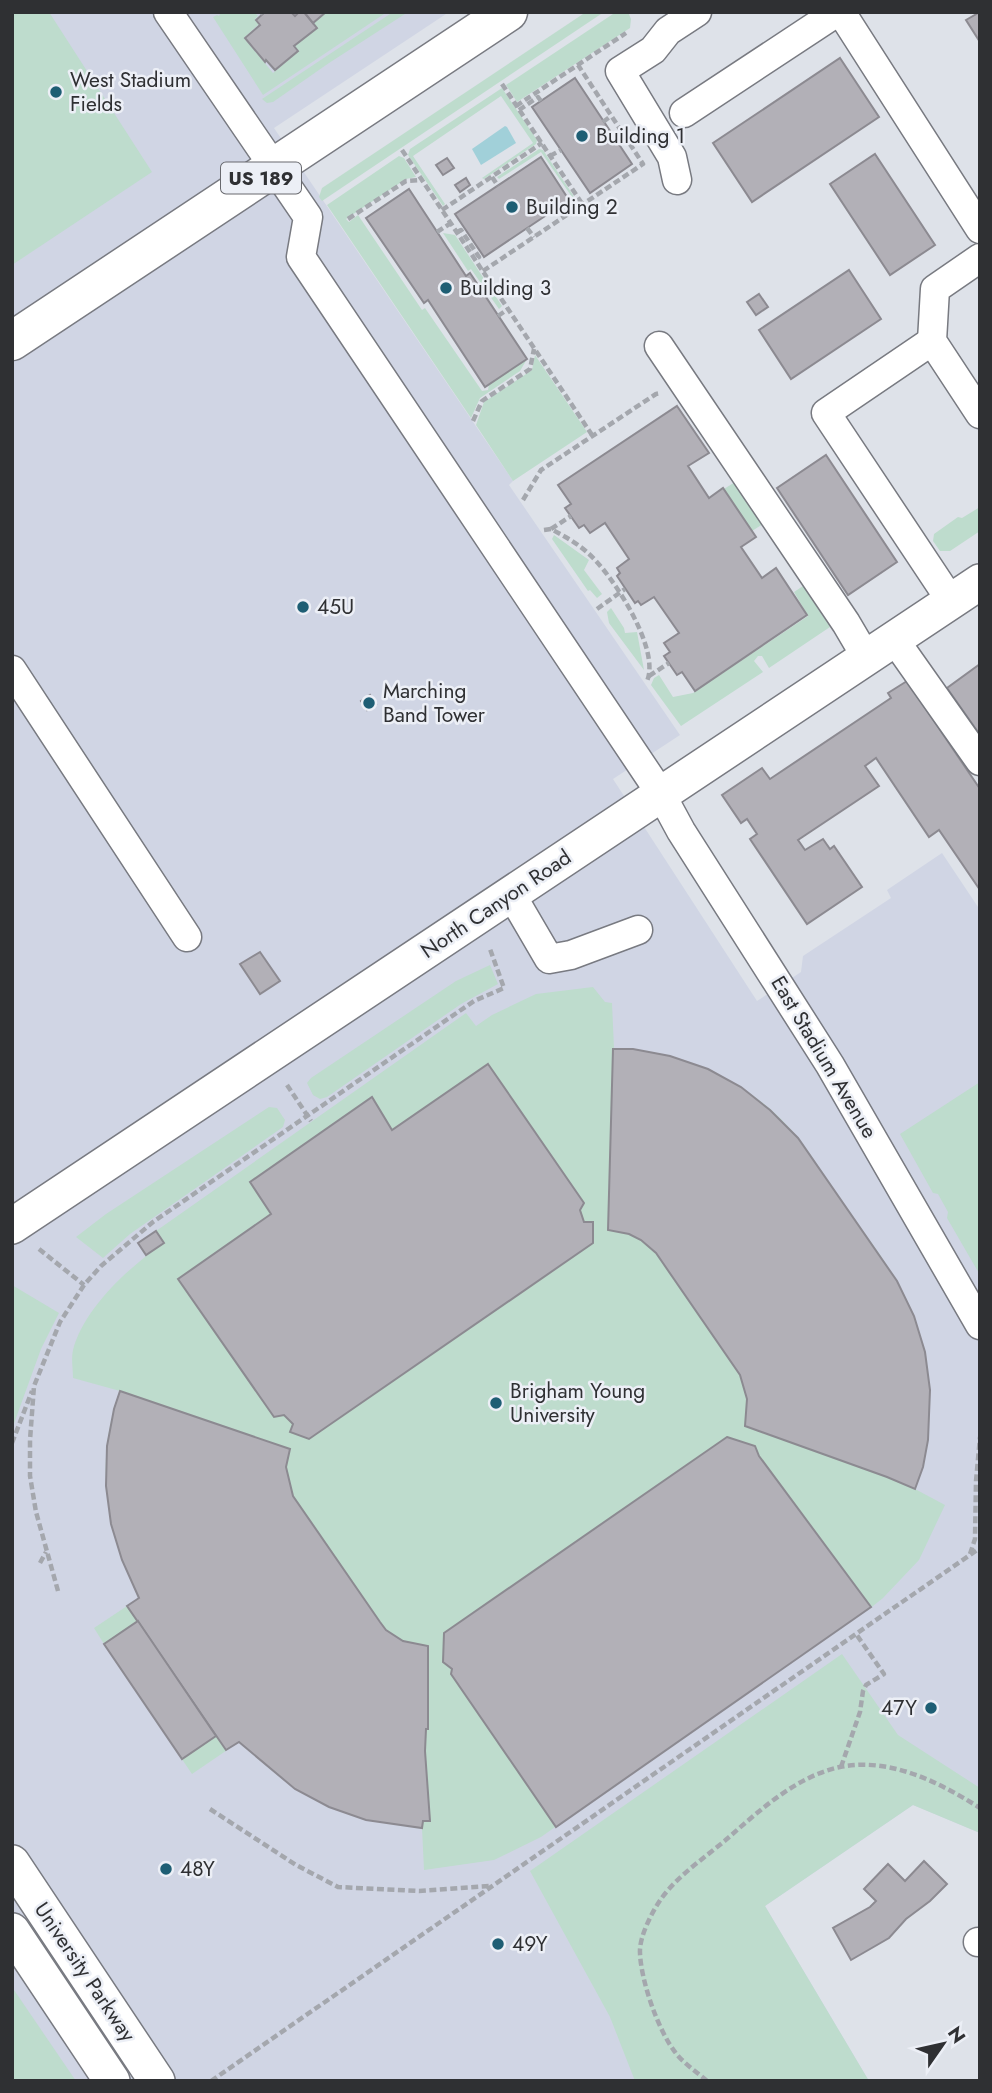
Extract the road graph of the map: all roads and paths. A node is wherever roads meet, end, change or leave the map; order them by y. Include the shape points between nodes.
1 (167, 12) edge
2 (508, 12) edge
3 (697, 12) edge
4 (839, 12) edge
5 (661, 22) edge
6 (626, 33) dead end
7 (578, 65) junction
8 (502, 84) dead end
9 (541, 101) dead end
10 (518, 108) junction
11 (684, 113) dead end
12 (611, 116) junction
13 (603, 122) dead end
14 (542, 143) junction
15 (402, 150) dead end
16 (561, 150) dead end
17 (550, 156) junction
18 (275, 169) junction
19 (492, 177) junction
20 (422, 180) junction
21 (677, 180) dead end
22 (498, 186) dead end
23 (583, 205) junction
24 (442, 210) junction
25 (348, 219) dead end
26 (451, 223) junction
27 (527, 228) dead end
28 (980, 229) edge
29 (437, 232) dead end
30 (457, 232) junction
31 (534, 237) junction
32 (980, 258) edge
33 (475, 259) junction
34 (483, 271) junction
35 (508, 309) junction
36 (498, 316) dead end
37 (12, 341) edge
38 (932, 341) junction
39 (659, 345) dead end
40 (534, 348) junction
41 (666, 393) dead end
42 (980, 414) edge
43 (473, 421) dead end
44 (592, 435) junction
45 (523, 500) dead end
46 (571, 516) dead end
47 (551, 529) junction
48 (544, 530) dead end
49 (980, 582) edge
50 (625, 589) dead end
51 (620, 593) junction
52 (951, 601) junction
53 (597, 608) dead end
54 (880, 648) junction
55 (669, 663) dead end
56 (12, 670) edge
57 (980, 761) edge
58 (661, 794) junction
59 (511, 894) junction
60 (638, 930) dead end
61 (187, 937) dead end
62 (490, 949) dead end
63 (286, 1085) dead end
64 (309, 1119) junction
65 (12, 1226) edge
66 (39, 1249) dead end
67 (84, 1284) junction
68 (980, 1325) edge
69 (34, 1386) junction
70 (980, 1437) edge
71 (12, 1443) edge
72 (980, 1548) edge
73 (46, 1552) junction
74 (969, 1555) junction
75 (40, 1563) dead end
76 (58, 1591) dead end
77 (856, 1634) junction
78 (841, 1767) junction
79 (980, 1808) edge
80 (210, 1810) dead end
81 (12, 1863) edge
82 (491, 1886) junction
83 (12, 1931) edge
84 (112, 2081) edge
85 (157, 2081) edge
86 (211, 2081) edge
87 (707, 2081) edge

1 - 18 street, East Stadium Avenue
2 - 18 highway, US 189
3 - 5 street
4 - 11 street
4 - 28 street
5 - 21 street via 653,50 620,71 672,157
6 - 7 path
7 - 10 path
7 - 12 path
8 - 10 path
9 - 10 path via 538,97
10 - 14 path
12 - 13 path
12 - 23 path via 643,164
14 - 17 path
14 - 19 path
15 - 20 path
16 - 17 path
17 - 23 path
18 - 37 highway, US 189
18 - 58 street, East Stadium Avenue via 308,217 301,257
19 - 22 path
19 - 24 path
20 - 24 path
20 - 25 path via 406,181
23 - 31 path
24 - 26 path
26 - 29 path
26 - 30 path
27 - 31 path
30 - 33 path
30 - 33 path via 467,235 479,257
31 - 34 path
32 - 38 street via 935,289
33 - 34 path
34 - 35 path
35 - 36 path
35 - 40 path
38 - 42 street
38 - 52 street via 825,413
39 - 54 street via 846,623
40 - 43 path via 530,369 482,401
40 - 44 path
41 - 44 path via 656,394
44 - 45 path via 539,468
46 - 47 path
47 - 48 path
47 - 51 path via 589,553
49 - 52 main road, North Canyon Road
50 - 51 path
51 - 53 path
51 - 55 path via 640,627 648,679
52 - 54 main road, North Canyon Road
54 - 57 street
54 - 58 main road, North Canyon Road
56 - 61 street
58 - 59 main road, North Canyon Road
58 - 68 street, East Stadium Avenue via 830,1065
59 - 60 street via 549,959
59 - 65 main road, North Canyon Road
62 - 64 path via 504,988 474,1001
63 - 64 path
64 - 67 path via 153,1223
66 - 67 path
67 - 69 path via 60,1322
69 - 71 path
69 - 73 path via 30,1476
70 - 74 path via 975,1539
72 - 74 path
73 - 75 path
73 - 76 path
74 - 77 path
77 - 78 path via 884,1674 863,1691
77 - 82 path
78 - 79 path via 919,1775
78 - 87 path via 807,1779 759,1810 661,1898 646,1929 640,1951 657,2017 676,2053
80 - 82 path via 338,1887 419,1891
81 - 85 main road, University Parkway
82 - 86 path
83 - 84 main road, University Parkway

